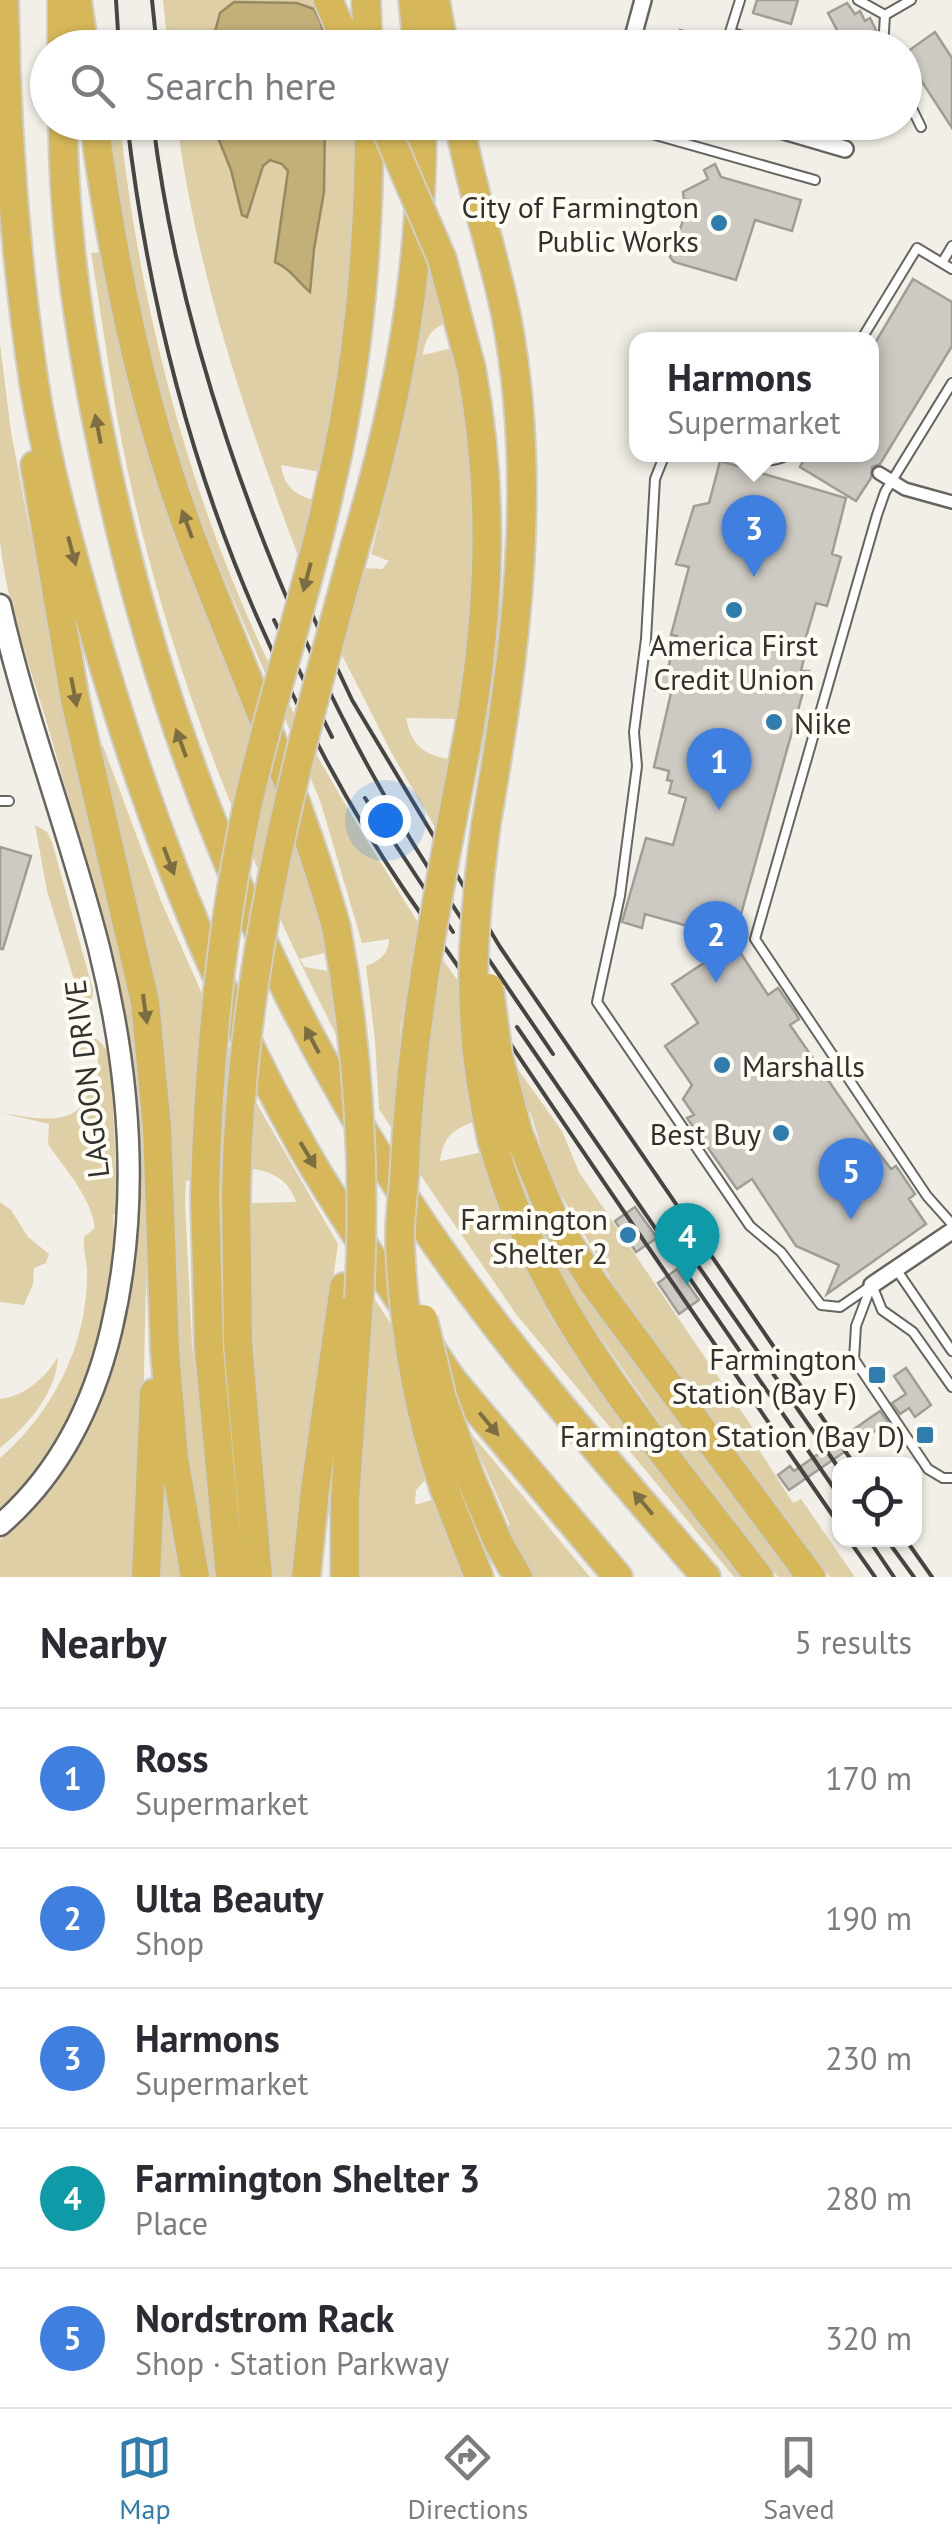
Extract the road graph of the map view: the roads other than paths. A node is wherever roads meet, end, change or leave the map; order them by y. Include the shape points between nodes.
1 (4, 0) edge
2 (62, 0) edge
3 (78, 0) edge
4 (328, 0) edge
5 (366, 0) edge
6 (413, 0) edge
7 (435, 0) edge
8 (643, 0) edge
9 (740, 0) edge
10 (858, 0) edge
11 (911, 0) edge
12 (884, 15) junction
13 (62, 30) edge
14 (82, 30) edge
15 (340, 30) edge
16 (367, 30) edge
17 (416, 30) edge
18 (441, 30) edge
19 (635, 30) edge
20 (731, 30) edge
21 (883, 30) edge
22 (64, 140) edge
23 (96, 140) edge
24 (368, 140) edge
25 (391, 140) edge
26 (422, 140) edge
27 (463, 140) edge
28 (674, 140) edge
29 (814, 140) edge
30 (845, 149) dead end
31 (815, 180) dead end
32 (952, 246) edge
33 (16, 249) junction
34 (942, 263) junction
35 (952, 269) edge
36 (866, 332) edge
37 (952, 383) edge
38 (662, 462) edge
39 (879, 473) dead end
40 (892, 481) junction
41 (952, 502) edge
42 (1, 617) edge
43 (505, 1136) junction
44 (952, 1228) edge
45 (160, 1247) junction
46 (896, 1269) junction
47 (872, 1286) junction
48 (351, 1293) junction
49 (952, 1350) edge
50 (952, 1387) edge
51 (952, 1478) edge
52 (457, 1482) junction
53 (0, 1525) edge
54 (146, 1577) edge
55 (195, 1577) edge
56 (230, 1577) edge
57 (258, 1577) edge
58 (306, 1577) edge
59 (345, 1577) edge
60 (479, 1577) edge
61 (518, 1577) edge
62 (618, 1577) edge
63 (706, 1577) edge
64 (759, 1577) edge
65 (811, 1577) edge

1 - 33 highway
2 - 13 highway
3 - 14 highway
4 - 15 highway
5 - 16 highway
6 - 17 highway
7 - 18 highway
8 - 19 street
9 - 20 lane
10 - 12 lane
11 - 12 lane
12 - 21 lane
63 -> 22 highway via 520,1358 416,1214 336,1086 246,910 177,732 119,534 81,342
48 -> 23 highway, bridge via 363,1219 352,1024 336,927 300,807 164,457 132,338
24 -> 56 highway, bridge via 356,351 331,482 235,870 212,1040 205,1194 210,1362
25 - 52 highway, bridge via 442,260 471,368 485,461 483,636 417,1016 400,1237 407,1329 425,1424
26 - 57 highway, bridge via 410,320 388,429 297,760 247,1023 236,1194 238,1344
27 - 43 highway, bridge via 506,316 522,442 518,606 486,824 489,999
28 - 31 lane
29 - 30 street
32 - 34 lane
33 -> 45 highway via 30,434 47,546 145,1002
33 -> 62 highway via 35,388 73,556 119,722 209,956 303,1148 452,1380
34 - 35 lane
34 - 36 lane via 917,248
37 - 40 lane
38 - 47 lane via 655,479 634,732 637,766 597,1002 750,1226 781,1252 821,1305 840,1307
39 - 40 street
40 - 41 street
40 - 44 lane via 755,939
42 - 53 street, LAGOON DRIVE via 108,986 128,1126 129,1192 117,1307 85,1412 43,1482
43 - 64 highway via 522,1230 564,1313
43 - 65 highway via 594,1284
44 - 46 street
45 - 54 highway
45 - 55 highway via 174,1458
46 - 47 street
46 - 49 lane
47 - 50 lane via 882,1310 913,1332
47 - 51 lane via 856,1326 854,1359 928,1469
48 - 58 highway via 314,1489
48 - 59 highway
52 - 60 highway
52 - 61 highway

